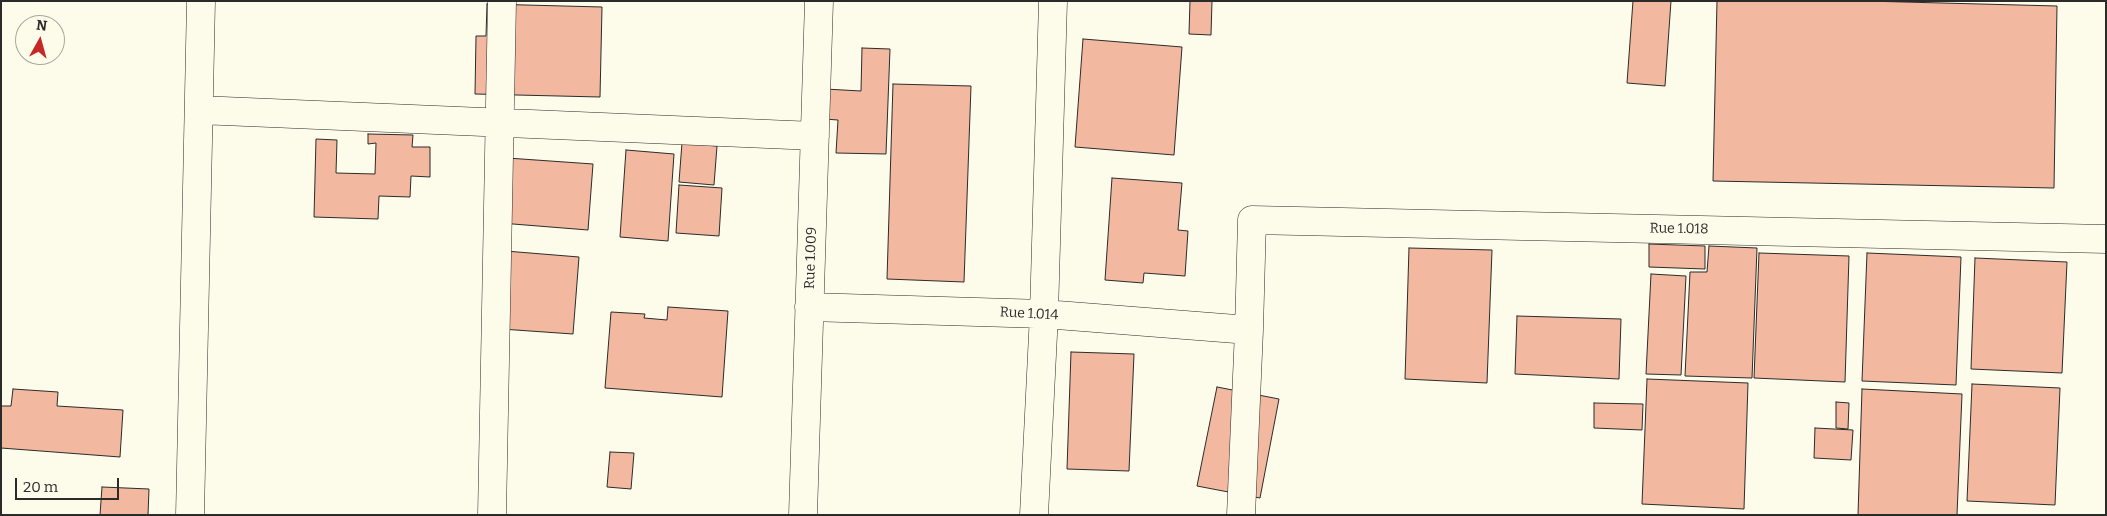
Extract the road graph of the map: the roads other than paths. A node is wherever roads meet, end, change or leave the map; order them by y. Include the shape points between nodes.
1 (201, 1) edge
2 (502, 1) edge
3 (819, 1) edge
4 (1053, 1) edge
5 (199, 110) junction
6 (500, 123) junction
7 (815, 136) junction
8 (2106, 239) edge
9 (809, 307) junction
10 (1044, 314) junction
11 (1249, 330) junction
12 (190, 515) edge
13 (492, 515) edge
14 (803, 515) edge
15 (1034, 515) edge
16 (1241, 515) edge

1 - 5 street
2 - 6 street
3 - 7 street, Rue 1.009
4 - 10 street
5 - 6 street
5 - 12 street
6 - 7 street
6 - 13 street
7 - 9 street, Rue 1.009
8 - 11 street, Rue 1.018 via 1252,220
9 - 10 street, Rue 1.014
9 - 14 street, Rue 1.009
10 - 11 street, Rue 1.014
10 - 15 street
11 - 16 street

